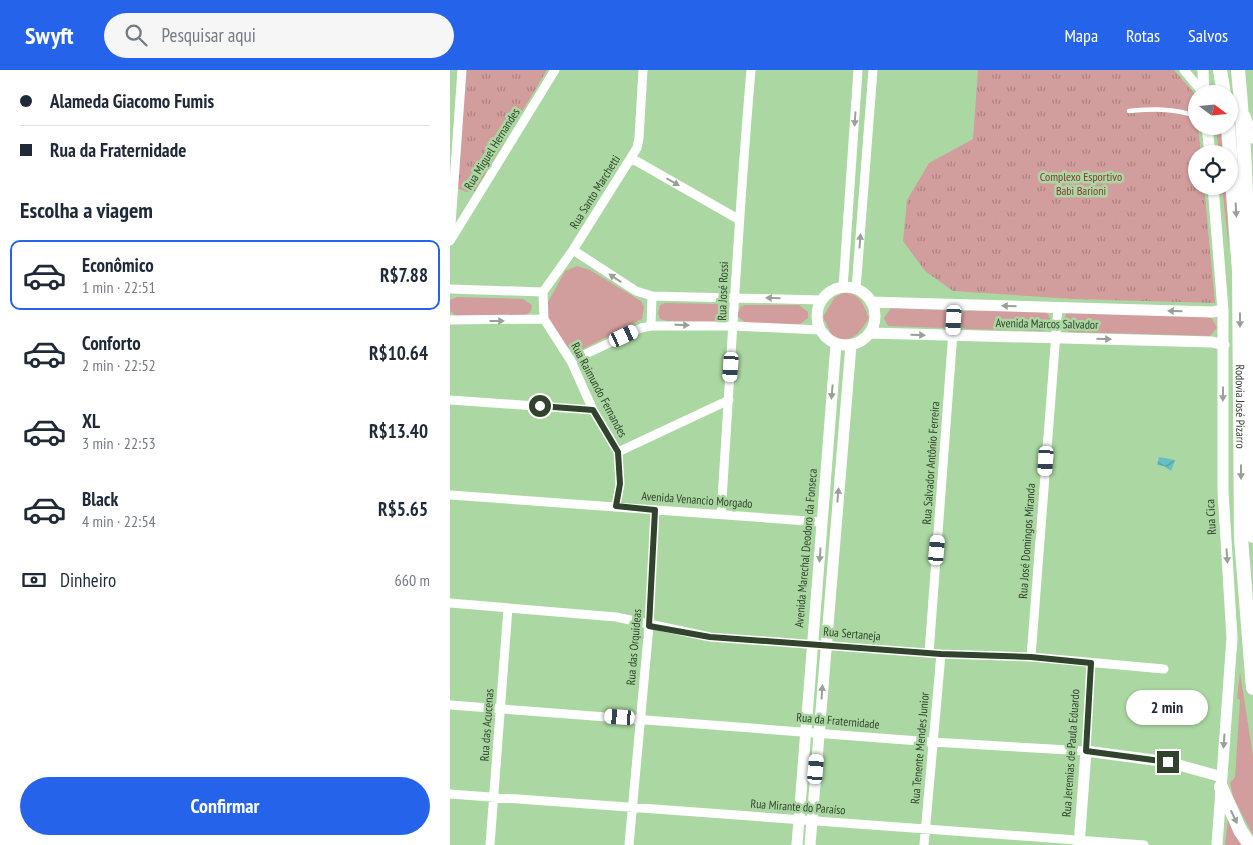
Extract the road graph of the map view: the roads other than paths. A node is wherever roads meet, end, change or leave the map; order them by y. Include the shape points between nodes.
1 (462, 70) edge
2 (555, 70) edge
3 (643, 70) edge
4 (751, 70) edge
5 (858, 70) edge
6 (873, 70) edge
7 (1184, 70) edge
8 (1203, 70) edge
9 (1220, 70) edge
10 (1239, 76) edge
11 (1196, 85) edge
12 (1204, 85) edge
13 (1222, 85) edge
14 (1129, 111) dead end
15 (1188, 113) edge
16 (1244, 115) junction
17 (1229, 135) edge
18 (1253, 138) edge
19 (631, 158) junction
20 (1214, 195) edge
21 (738, 219) junction
22 (450, 241) edge
23 (572, 250) junction
24 (843, 288) junction
25 (450, 289) edge
26 (856, 289) junction
27 (543, 292) junction
28 (652, 296) junction
29 (734, 297) junction
30 (822, 300) junction
31 (871, 302) junction
32 (955, 305) junction
33 (1058, 308) junction
34 (1223, 310) junction
35 (544, 319) junction
36 (450, 320) edge
37 (651, 326) junction
38 (734, 326) junction
39 (820, 330) junction
40 (870, 333) junction
41 (953, 335) junction
42 (1055, 338) junction
43 (836, 344) junction
44 (851, 345) junction
45 (1224, 345) junction
46 (571, 361) junction
47 (450, 400) edge
48 (729, 400) junction
49 (593, 410) junction
50 (618, 452) junction
51 (450, 495) edge
52 (616, 506) junction
53 (655, 510) junction
54 (721, 514) junction
55 (822, 522) junction
56 (1253, 536) edge
57 (450, 603) edge
58 (508, 608) junction
59 (649, 626) junction
60 (812, 643) junction
61 (826, 645) junction
62 (929, 653) junction
63 (941, 654) junction
64 (1031, 657) junction
65 (1091, 663) junction
66 (1164, 669) dead end
67 (1253, 688) edge
68 (450, 705) edge
69 (500, 709) junction
70 (640, 718) junction
71 (806, 732) junction
72 (820, 734) junction
73 (932, 742) junction
74 (1086, 751) junction
75 (1222, 782) junction
76 (450, 794) edge
77 (494, 798) junction
78 (632, 809) junction
79 (799, 820) junction
80 (811, 821) junction
81 (925, 829) junction
82 (1079, 843) edge
83 (490, 845) edge
84 (629, 845) edge
85 (797, 845) edge
86 (810, 845) edge
87 (924, 845) edge
88 (1144, 845) edge
89 (1217, 845) edge
90 (1250, 845) edge

1 - 22 street
2 - 22 street, Rua Miguel Hernandes
3 - 19 street, Rua Santo Marchetti via 639,138
4 - 21 street, Rua José Rossi
5 -> 24 street
26 -> 6 street
7 - 11 street
8 - 12 street
9 - 13 main road
10 - 16 main road, Rodovia José Pizarro
14 - 15 lane via 1164,108
16 - 18 street
16 - 56 main road, Rodovia José Pizarro via 1252,283
17 -> 67 main road, Rodovia José Pizarro via 1239,271 1241,538
19 -> 21 street
19 - 23 street, Rua Santo Marchetti
20 - 34 street, Rua Cica
21 - 29 street, Rua José Rossi
23 - 27 street, Rua Santo Marchetti
28 -> 23 street via 636,291
24 - 26 street
24 - 30 street via 834,290
25 - 27 street
26 - 31 street
27 - 35 street
28 - 29 street
28 - 37 street
30 -> 29 street
29 - 38 street, Rua José Rossi
30 - 39 street via 817,315
31 - 32 street, Avenida Marcos Salvador
31 - 40 street via 874,321
33 -> 32 street, Avenida Marcos Salvador
32 - 41 street, Rua Salvador Antônio Ferreira
34 -> 33 street, Avenida Marcos Salvador
33 - 42 street, Rua José Domingos Miranda
34 - 45 street, Rua Cica
36 -> 35 street
35 - 46 street, Rua Raimundo Fernandes
37 -> 38 street
37 - 46 street
38 - 39 street
38 - 48 street, Rua José Rossi
39 - 43 street
40 -> 41 street, Avenida Marcos Salvador
40 - 44 street
41 - 42 street, Avenida Marcos Salvador
41 - 62 street, Rua Salvador Antônio Ferreira
42 -> 45 street, Avenida Marcos Salvador via 1212,342
42 - 64 street, Rua José Domingos Miranda
43 - 44 street
43 -> 55 street, Avenida Marechal Deodoro da Fonseca
61 -> 44 street
45 -> 75 street, Rua Cica via 1223,491 1232,638
46 - 49 street, Rua Raimundo Fernandes
47 - 49 street
48 - 50 street
48 - 54 street, Rua José Rossi
49 - 50 street, Rua Raimundo Fernandes
50 - 52 street, Rua Raimundo Fernandes via 620,484
51 - 52 street, Avenida Venancio Morgado
52 - 53 street, Avenida Venancio Morgado
53 - 54 street, Avenida Venancio Morgado
53 - 59 street, Rua das Orquideas
54 - 55 street, Avenida Venancio Morgado
55 -> 60 street, Avenida Marechal Deodoro da Fonseca
57 - 58 street, Rua Sertaneja
58 - 59 street, Rua Sertaneja via 616,617
58 - 69 street, Rua das Acucenas
59 - 60 street, Rua Sertaneja via 710,637
59 - 70 street, Rua das Orquideas
60 - 61 street, Rua Sertaneja
60 - 71 street, Avenida Marechal Deodoro da Fonseca
61 - 62 street, Rua Sertaneja
72 -> 61 street
62 - 63 street, Rua Sertaneja
63 - 64 street, Rua Sertaneja
63 - 73 street, Rua Tenente Mendes Junior
64 - 65 street, Rua Sertaneja
65 - 66 street, Rua Sertaneja
65 - 74 street, Rua Jeremias de Paula Eduardo
68 - 69 street, Rua da Fraternidade
69 - 70 street, Rua da Fraternidade
69 - 77 street, Rua das Acucenas
70 - 71 street, Rua da Fraternidade
70 - 78 street, Rua das Orquideas
71 - 72 street, Rua da Fraternidade
71 - 79 street, Avenida Marechal Deodoro da Fonseca
72 - 73 street, Rua da Fraternidade
72 - 80 street
73 - 74 street, Rua da Fraternidade
73 - 81 street, Rua Tenente Mendes Junior
74 - 75 street, Rua da Fraternidade via 1168,762
74 - 82 street, Rua Jeremias de Paula Eduardo
75 - 89 street, Rua Cica
75 -> 90 main road via 1240,830
76 - 77 street, Rua Mirante do Paraíso
77 - 78 street, Rua Mirante do Paraíso
77 - 83 street, Rua das Acucenas
78 - 79 street, Rua Mirante do Paraíso
78 - 84 street, Rua das Orquideas
79 - 80 street, Rua Mirante do Paraíso
79 - 85 street, Avenida Marechal Deodoro da Fonseca
80 - 81 street, Rua Mirante do Paraíso
80 - 86 street
81 - 82 street, Rua Mirante do Paraíso
81 - 87 street, Rua Tenente Mendes Junior
82 - 88 street, Rua Mirante do Paraíso

